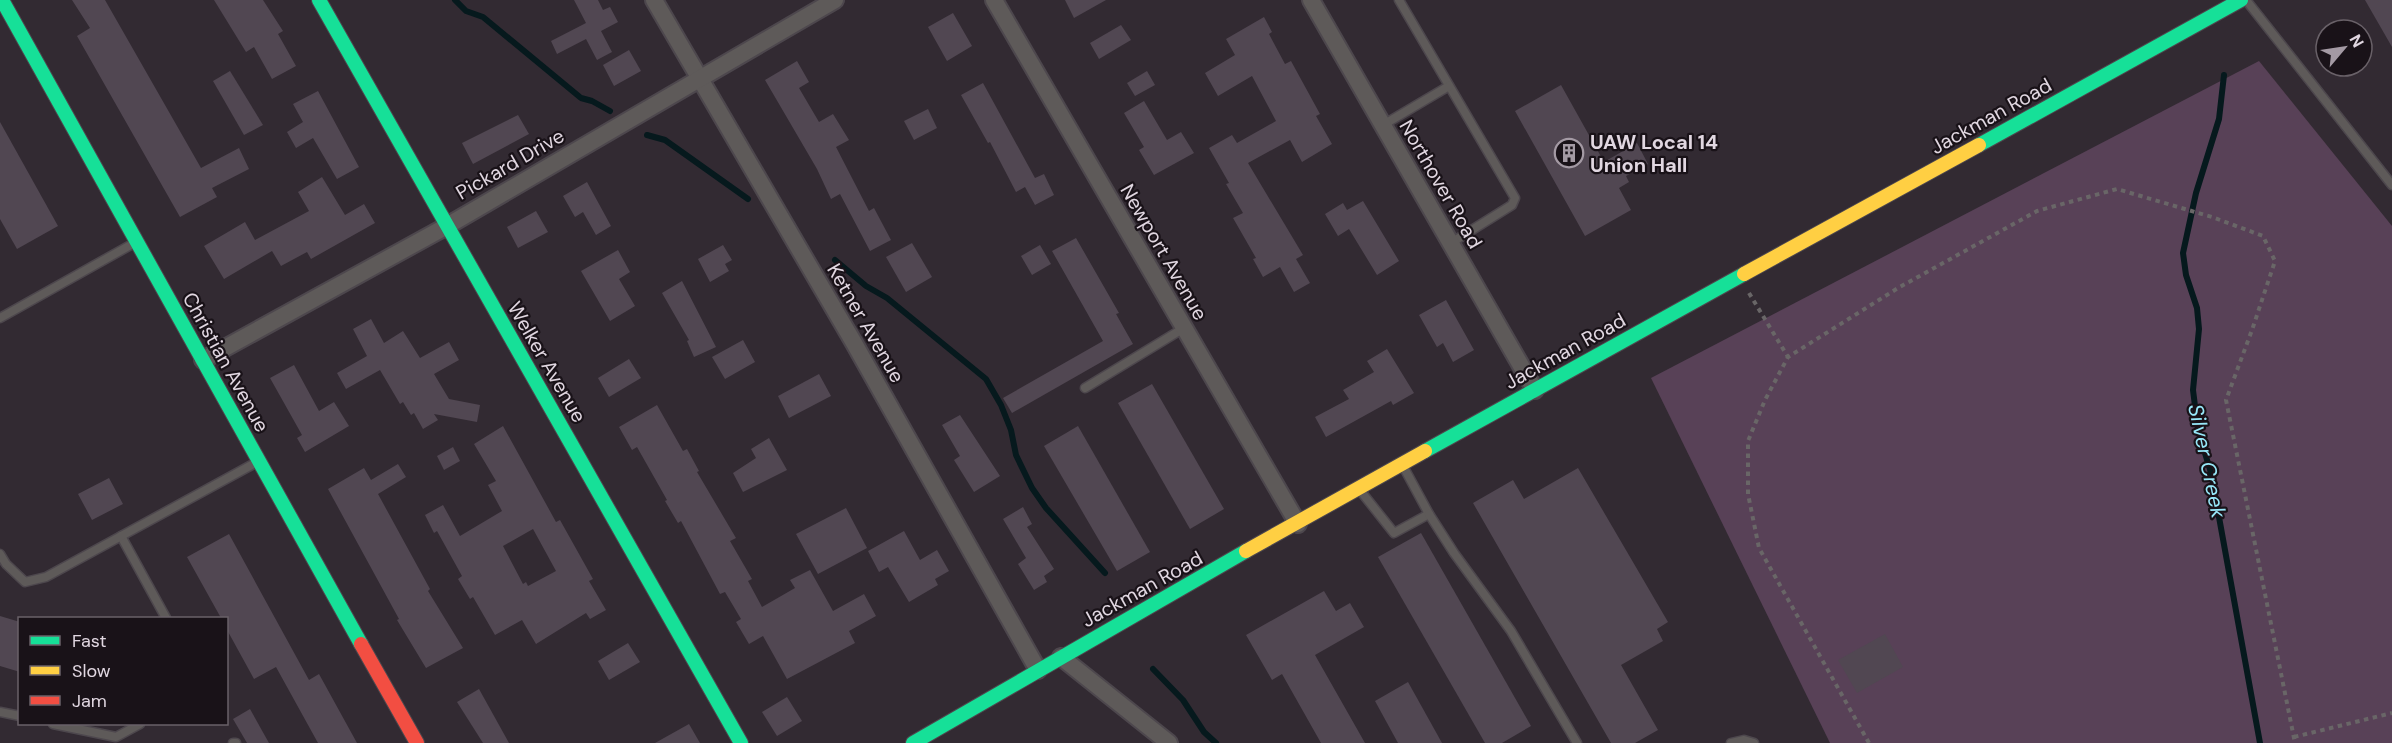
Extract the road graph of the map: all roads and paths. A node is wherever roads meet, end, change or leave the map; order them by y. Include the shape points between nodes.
1 (319, 0) edge
2 (654, 0) edge
3 (835, 0) edge
4 (994, 0) edge
5 (1311, 0) edge
6 (1399, 0) edge
7 (2241, 0) edge
8 (2246, 0) edge
9 (3, 10) edge
10 (698, 78) junction
11 (1449, 86) junction
12 (1383, 125) junction
13 (2392, 185) edge
14 (447, 226) junction
15 (136, 242) junction
16 (1451, 243) junction
17 (1739, 277) junction
18 (0, 318) edge
19 (1184, 328) junction
20 (1788, 357) junction
21 (203, 360) junction
22 (1085, 388) dead end
23 (1535, 390) junction
24 (259, 460) junction
25 (1402, 465) junction
26 (1359, 489) junction
27 (1429, 514) junction
28 (1298, 524) junction
29 (121, 536) junction
30 (0, 554) edge
31 (165, 617) edge
32 (1061, 657) junction
33 (1038, 670) junction
34 (0, 712) edge
35 (2392, 713) edge
36 (18, 716) edge
37 (62, 725) edge
38 (137, 725) edge
39 (2294, 737) junction
40 (417, 743) edge
41 (741, 743) edge
42 (913, 743) edge
43 (1169, 743) edge
44 (1577, 743) edge
45 (1731, 743) edge
46 (1754, 743) edge
47 (1869, 743) edge
48 (2295, 743) edge

1 - 14 street, Welker Avenue
2 - 10 street, Ketner Avenue
3 - 10 street, Pickard Drive
4 - 19 street, Newport Avenue
5 - 12 street, Northover Road
6 - 11 lane
7 - 17 street, Jackman Road
8 - 13 lane
9 - 15 street, Christian Avenue
10 - 14 street, Pickard Drive
10 - 33 street, Ketner Avenue via 854,343
11 - 12 lane
11 - 16 lane via 1515,198 1512,205
12 - 16 street, Northover Road
14 - 21 street, Pickard Drive
14 - 41 street, Welker Avenue
15 - 18 lane
15 - 21 street, Christian Avenue
16 - 23 street, Northover Road
17 - 20 path
17 - 23 street, Jackman Road
19 - 22 lane
19 - 28 street, Newport Avenue
20 - 39 path via 1898,288 2037,211 2117,189 2264,236 2275,261 2226,400
20 - 47 path via 1748,441 1748,494 1758,548
21 - 24 street, Christian Avenue
23 - 25 street, Jackman Road
24 - 29 lane
24 - 40 street, Christian Avenue
25 - 26 street, Jackman Road
25 - 27 lane
26 - 27 lane via 1394,533
26 - 28 street, Jackman Road
27 - 44 lane via 1511,631
28 - 32 street, Jackman Road
29 - 30 lane via 46,578 25,582
29 - 31 lane
32 - 33 street, Jackman Road
32 - 43 street
33 - 42 street, Jackman Road
34 - 36 lane
35 - 39 path
37 - 38 lane via 116,737
39 - 48 path
45 - 46 lane

